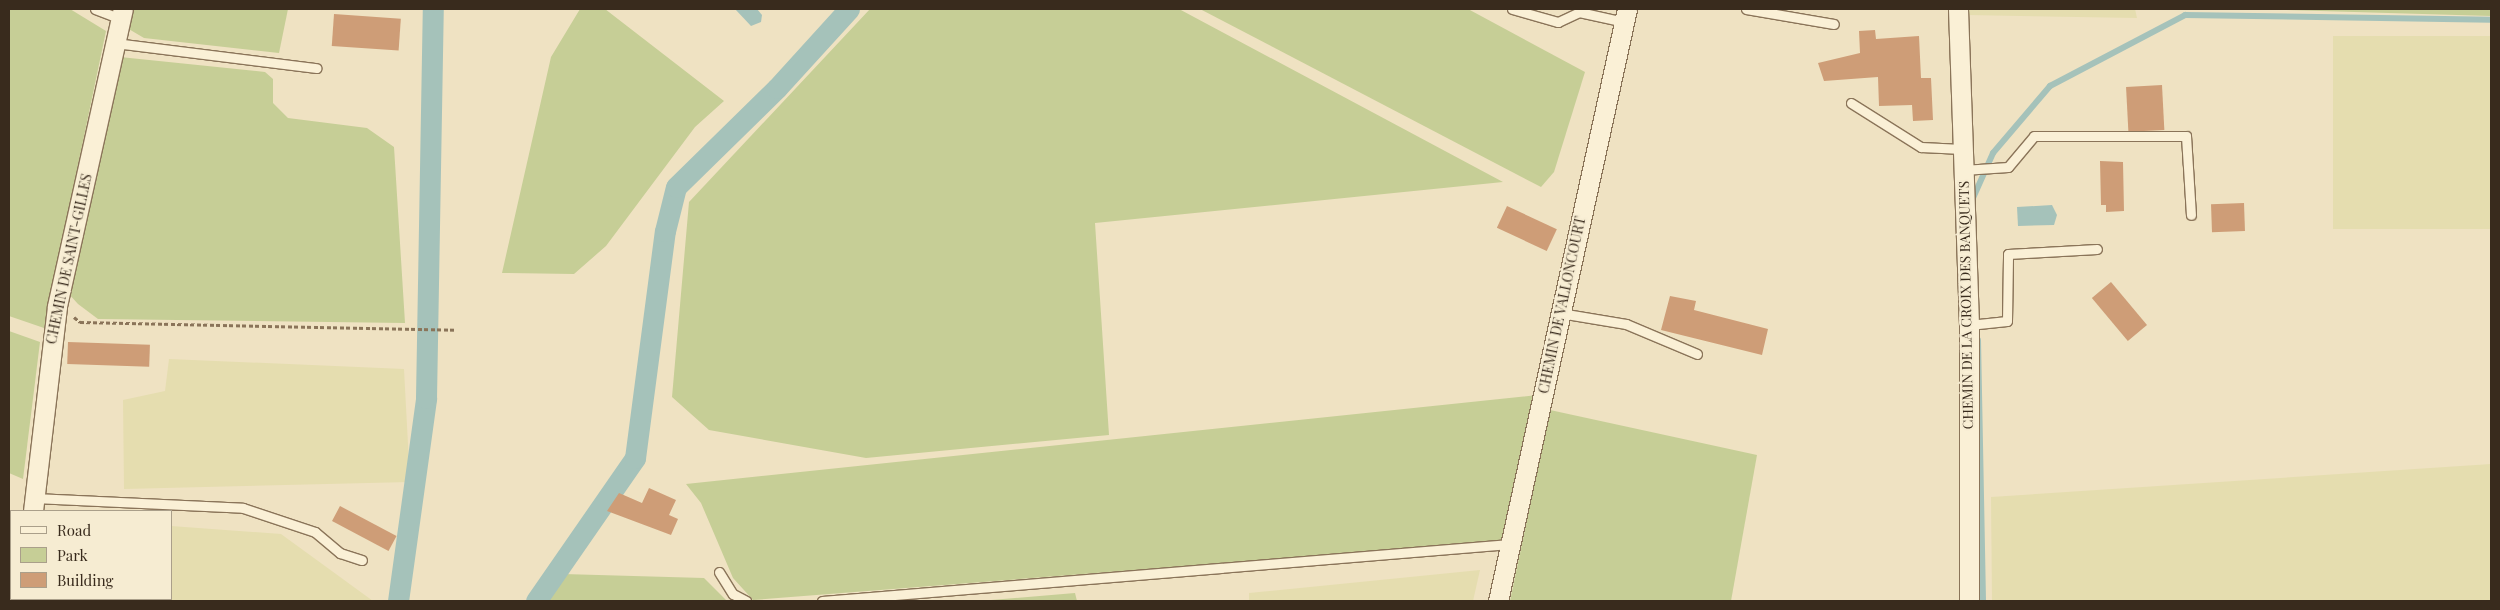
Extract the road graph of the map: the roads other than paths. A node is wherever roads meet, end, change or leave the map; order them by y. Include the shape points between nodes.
1 (95, 9) edge
2 (1512, 9) edge
3 (1746, 9) edge
4 (1958, 9) edge
5 (122, 14) edge
6 (1626, 15) edge
7 (1834, 24) dead end
8 (115, 43) junction
9 (316, 68) dead end
10 (1851, 103) dead end
11 (1962, 149) junction
12 (1963, 170) junction
13 (2191, 215) dead end
14 (2097, 249) dead end
15 (1560, 313) junction
16 (1969, 325) junction
17 (1696, 354) dead end
18 (34, 504) edge
19 (1510, 544) junction
20 (362, 560) dead end
21 (719, 572) dead end
22 (746, 601) edge
23 (822, 601) edge
24 (1498, 601) edge
25 (1969, 601) edge

1 - 5 lane
2 - 6 lane via 1558,22 1579,12
3 - 7 lane
4 - 11 street, CHEMIN DE LA CROIX DES BANQUETS
5 - 8 street, CHEMIN DE SAINT-GILLES
6 - 15 street, CHEMIN DE VALLONCOURT
8 - 9 lane
8 - 18 street, CHEMIN DE SAINT-GILLES via 56,306
10 - 11 lane via 1921,147
11 - 12 street, CHEMIN DE LA CROIX DES BANQUETS
12 - 13 lane via 2008,167 2034,136 2186,136
12 - 16 street, CHEMIN DE LA CROIX DES BANQUETS
14 - 16 lane via 2008,254 2007,321
15 - 17 lane via 1626,324
15 - 19 street, CHEMIN DE VALLONCOURT
16 - 25 street, CHEMIN DE LA CROIX DES BANQUETS
18 - 20 lane via 243,508 315,532 340,554
19 - 23 lane
19 - 24 street, CHEMIN DE VALLONCOURT
21 - 22 lane via 734,594

